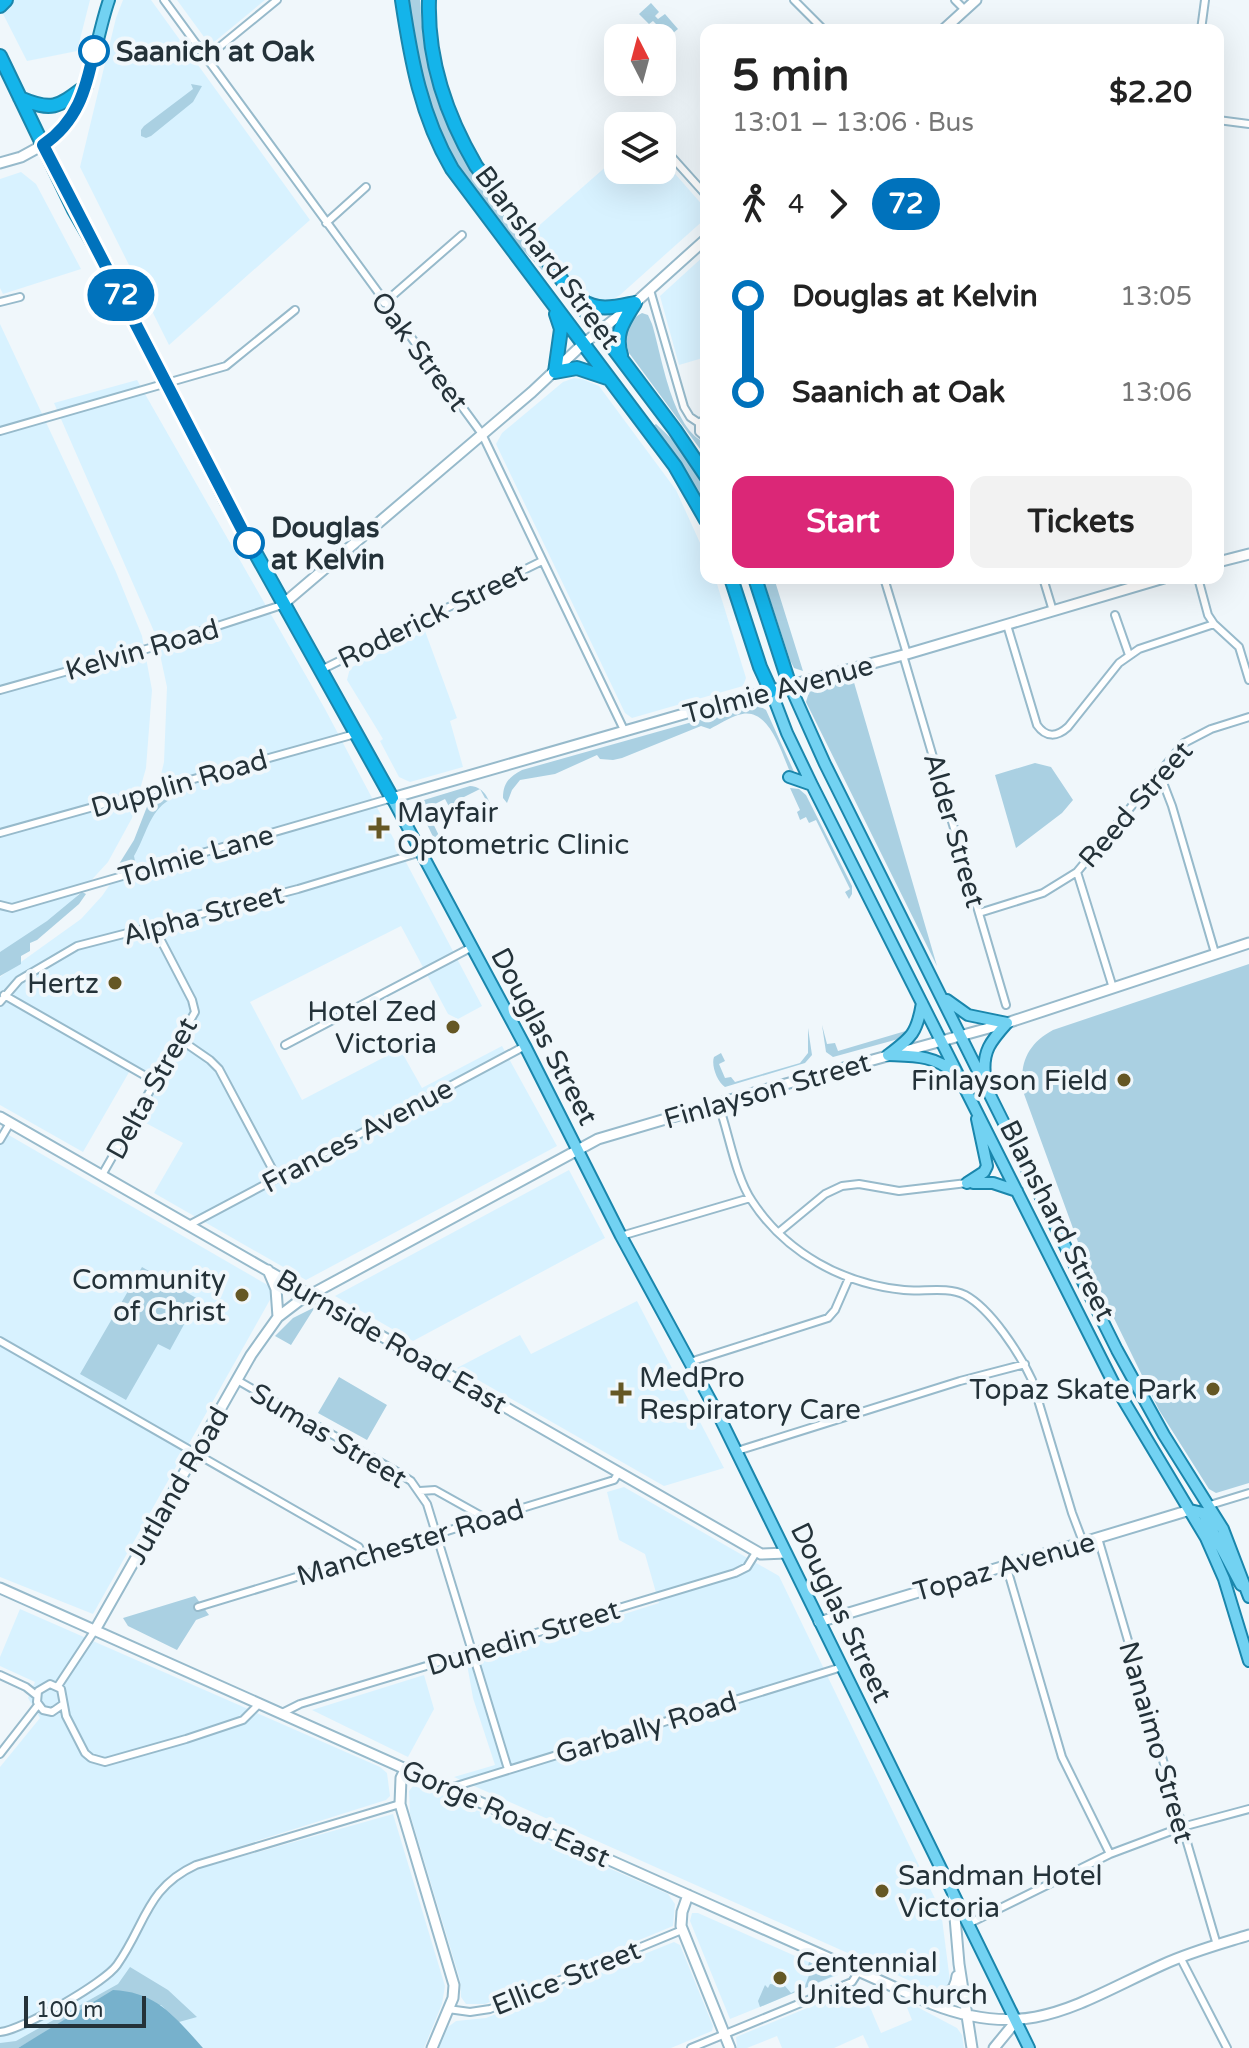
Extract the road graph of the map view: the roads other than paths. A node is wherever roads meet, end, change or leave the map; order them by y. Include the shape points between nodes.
1 (6, 0) edge
2 (109, 0) edge
3 (164, 0) edge
4 (277, 0) edge
5 (402, 0) edge
6 (429, 0) edge
7 (794, 0) edge
8 (955, 0) edge
9 (976, 0) edge
10 (1205, 0) edge
11 (0, 6) edge
12 (965, 10) junction
13 (818, 24) edge
14 (950, 24) edge
15 (1202, 24) edge
16 (0, 53) edge
17 (206, 58) junction
18 (86, 86) junction
19 (20, 98) junction
20 (1224, 121) edge
21 (1249, 124) edge
22 (43, 145) junction
23 (676, 162) edge
24 (0, 163) edge
25 (366, 187) dead end
26 (700, 188) edge
27 (326, 223) junction
28 (462, 235) dead end
29 (700, 244) edge
30 (650, 290) junction
31 (571, 294) junction
32 (20, 297) dead end
33 (0, 302) edge
34 (384, 303) junction
35 (635, 303) junction
36 (553, 305) junction
37 (295, 310) dead end
38 (600, 331) junction
39 (583, 344) junction
40 (623, 361) junction
41 (555, 372) junction
42 (610, 380) junction
43 (166, 384) junction
44 (699, 423) joint
45 (1, 428) edge
46 (700, 433) edge
47 (482, 434) junction
48 (700, 468) edge
49 (700, 510) edge
50 (1249, 554) edge
51 (1224, 560) edge
52 (542, 561) junction
53 (733, 584) edge
54 (757, 584) edge
55 (886, 584) edge
56 (1045, 584) edge
57 (1131, 584) edge
58 (1200, 584) edge
59 (282, 605) junction
60 (1053, 611) junction
61 (1115, 615) dead end
62 (1214, 624) junction
63 (1007, 625) junction
64 (905, 654) junction
65 (1129, 655) junction
66 (321, 670) junction
67 (1249, 680) edge
68 (790, 686) junction
69 (0, 690) edge
70 (771, 691) junction
71 (1249, 717) edge
72 (357, 733) junction
73 (625, 733) junction
74 (1159, 772) junction
75 (789, 777) dead end
76 (812, 785) junction
77 (392, 798) junction
78 (0, 833) edge
79 (421, 852) junction
80 (1077, 872) junction
81 (0, 905) edge
82 (979, 913) junction
83 (154, 927) junction
84 (1249, 943) edge
85 (472, 947) junction
86 (1215, 953) junction
87 (1113, 988) junction
88 (941, 994) junction
89 (2, 999) edge
90 (922, 1003) junction
91 (1006, 1005) dead end
92 (1007, 1023) junction
93 (962, 1036) junction
94 (181, 1040) junction
95 (941, 1041) junction
96 (285, 1045) dead end
97 (525, 1046) junction
98 (888, 1055) junction
99 (156, 1082) junction
100 (962, 1082) junction
101 (985, 1082) junction
102 (718, 1103) junction
103 (977, 1113) junction
104 (5, 1120) edge
105 (0, 1140) edge
106 (577, 1149) junction
107 (102, 1175) junction
108 (276, 1176) junction
109 (967, 1183) junction
110 (1017, 1191) junction
111 (750, 1198) junction
112 (189, 1225) junction
113 (779, 1232) junction
114 (621, 1236) junction
115 (268, 1270) junction
116 (849, 1278) junction
117 (310, 1295) junction
118 (278, 1317) junction
119 (0, 1341) edge
120 (690, 1362) junction
121 (1025, 1364) junction
122 (237, 1380) junction
123 (737, 1451) junction
124 (196, 1453) junction
125 (619, 1472) junction
126 (420, 1491) junction
127 (1249, 1493) edge
128 (1210, 1505) junction
129 (1190, 1510) junction
130 (487, 1519) junction
131 (437, 1534) junction
132 (1098, 1538) junction
133 (1083, 1542) junction
134 (757, 1551) junction
135 (786, 1553) junction
136 (362, 1556) junction
137 (1006, 1565) junction
138 (0, 1588) edge
139 (1249, 1599) edge
140 (198, 1607) dead end
141 (819, 1622) junction
142 (95, 1630) junction
143 (473, 1652) junction
144 (1249, 1661) edge
145 (842, 1667) junction
146 (0, 1675) edge
147 (58, 1686) junction
148 (36, 1695) junction
149 (260, 1703) junction
150 (41, 1707) junction
151 (59, 1708) junction
152 (282, 1713) junction
153 (0, 1754) edge
154 (406, 1768) junction
155 (508, 1769) junction
156 (450, 1788) junction
157 (400, 1804) junction
158 (1249, 1809) edge
159 (1182, 1827) junction
160 (1110, 1854) junction
161 (952, 1891) junction
162 (688, 1895) junction
163 (968, 1924) junction
164 (682, 1930) junction
165 (1249, 1935) edge
166 (1217, 1945) junction
167 (1180, 1957) junction
168 (959, 1964) junction
169 (859, 1971) junction
170 (914, 1996) junction
171 (448, 2009) junction
172 (966, 2016) junction
173 (1017, 2020) junction
174 (0, 2032) edge
175 (724, 2034) junction
176 (432, 2048) edge
177 (691, 2048) edge
178 (730, 2048) edge
179 (972, 2048) edge
180 (994, 2048) edge
181 (1029, 2048) edge
182 (1227, 2048) edge

1 - 11 highway
2 - 18 main road
3 - 17 street, Oak Street
4 - 17 street
5 - 36 highway, Blanshard Street via 414,73 432,131 466,189
6 - 31 highway, Blanshard Street via 435,69 456,132
7 - 13 street
8 - 12 street
9 - 12 main road
10 - 15 street
12 - 14 main road
16 - 19 highway, Douglas Street
17 - 27 street, Oak Street
18 - 19 highway via 50,108
18 - 22 main road via 71,119
19 - 22 highway, Douglas Street
20 - 21 street
22 - 24 main road
22 - 43 highway, Douglas Street
23 - 26 street
25 - 27 street
27 - 34 street, Oak Street
28 - 34 street
29 - 30 main road
30 - 35 main road
30 - 44 street via 684,407
31 - 35 highway via 592,308
31 - 38 highway, Blanshard Street
32 - 33 street
34 - 47 street, Oak Street
35 - 38 main road
35 - 40 highway via 619,329
36 - 39 highway, Blanshard Street
36 - 41 highway via 561,329
37 - 43 street via 226,366
38 - 39 main road
38 - 40 highway, Blanshard Street
39 - 41 main road
39 - 42 highway, Blanshard Street
40 - 48 highway, Blanshard Street
41 - 42 highway via 577,368
41 - 47 main road
42 - 49 highway, Blanshard Street via 675,466
43 - 45 street
43 - 59 highway, Douglas Street
44 - 46 street
47 - 52 street, Oak Street
47 - 59 main road
50 - 51 main road
52 - 66 street, Roderick Street
52 - 73 street, Oak Street
53 - 70 highway, Blanshard Street
54 - 68 highway, Blanshard Street
55 - 64 street, Alder Street
56 - 60 street
57 - 60 main road, Tolmie Avenue
58 - 62 street
59 - 66 highway, Douglas Street
59 - 69 street, Kelvin Road
60 - 63 main road, Tolmie Avenue
61 - 65 street
62 - 65 street
62 - 67 street via 1239,647
63 - 64 main road, Tolmie Avenue
63 - 65 street via 1037,725 1046,734 1068,727
64 - 68 main road, Tolmie Avenue
64 - 82 street, Alder Street
66 - 72 highway, Douglas Street
68 - 70 main road, Tolmie Avenue
68 - 88 main road, Blanshard Street
70 - 73 main road, Tolmie Avenue
70 - 76 main road, Blanshard Street
71 - 74 street, Reed Street via 1197,735
72 - 77 highway, Douglas Street
72 - 78 street, Dupplin Road
73 - 77 main road, Tolmie Avenue
74 - 80 street, Reed Street
74 - 86 street
75 - 76 main road
76 - 90 main road, Blanshard Street
77 - 79 main road, Douglas Street
77 - 81 street, Tolmie Lane via 12,908
79 - 83 street, Alpha Street
79 - 85 main road, Douglas Street
80 - 82 street, Reed Street via 1043,893
80 - 87 street
82 - 91 street, Alder Street
83 - 89 street, Alpha Street via 77,946 19,980
83 - 94 street, Delta Street via 195,1012
84 - 86 main road, Finlayson Street
85 - 96 street
85 - 97 main road, Douglas Street
86 - 87 main road, Finlayson Street
87 - 92 main road, Finlayson Street
88 - 92 main road via 968,1015
88 - 93 main road, Blanshard Street
89 - 99 street
90 - 95 main road, Blanshard Street
90 - 98 main road via 911,1038
92 - 93 main road, Finlayson Street
92 - 101 main road via 987,1044
93 - 95 main road, Finlayson Street
93 - 101 main road, Blanshard Street
94 - 99 street, Delta Street
94 - 108 street via 219,1069
95 - 98 main road, Finlayson Street
95 - 100 main road, Blanshard Street
97 - 106 main road, Douglas Street
97 - 108 street, Frances Avenue
98 - 100 main road via 936,1060
98 - 102 main road, Finlayson Street
99 - 107 street, Delta Street
100 - 103 main road, Blanshard Street
101 - 128 main road, Blanshard Street via 1130,1374
102 - 106 main road, Finlayson Street
102 - 111 street
103 - 109 main road via 987,1166
103 - 110 main road, Blanshard Street
104 - 105 street
104 - 107 main road, Burnside Road East
106 - 114 main road, Douglas Street
106 - 117 main road, Finlayson Street
107 - 112 main road, Burnside Road East
108 - 112 street, Frances Avenue
109 - 110 main road via 993,1183
109 - 113 street via 899,1191 842,1186
110 - 129 main road, Blanshard Street via 1122,1399
111 - 113 street
111 - 114 street
112 - 115 main road, Burnside Road East
113 - 116 street via 823,1266
114 - 120 main road, Douglas Street
115 - 117 main road, Burnside Road East
115 - 118 main road
116 - 120 street via 828,1318
116 - 121 street via 884,1288 965,1295
117 - 118 main road, Jutland Road
117 - 125 main road, Burnside Road East
118 - 122 main road, Jutland Road
119 - 124 street
120 - 123 main road, Douglas Street
121 - 123 street
121 - 133 street
122 - 124 main road, Jutland Road
122 - 126 street, Sumas Street via 394,1470
123 - 135 main road, Douglas Street
124 - 136 street via 359,1547
124 - 142 main road, Jutland Road
125 - 130 street, Manchester Road via 614,1480
125 - 134 main road, Burnside Road East
126 - 130 street, Sumas Street via 435,1490
126 - 131 street, Sumas Street
127 - 128 street
128 - 139 main road, Blanshard Street
129 - 132 main road, Topaz Avenue
129 - 139 main road via 1203,1513
129 - 144 main road, Blanshard Street via 1216,1558
130 - 131 street, Manchester Road
131 - 136 street, Manchester Road
131 - 143 street, Sumas Street
132 - 133 main road, Topaz Avenue
132 - 159 street, Nanaimo Street
133 - 137 main road, Topaz Avenue
134 - 135 main road, Burnside Road East
134 - 143 street, Dunedin Street via 747,1567 735,1573
135 - 141 main road, Douglas Street
136 - 140 street, Manchester Road
137 - 141 main road, Topaz Avenue
137 - 160 street via 1062,1757
138 - 142 main road, Gorge Road East
141 - 145 main road, Douglas Street
142 - 147 street, Jutland Road
142 - 149 main road, Gorge Road East
143 - 152 street, Dunedin Street
143 - 155 street, Sumas Street
145 - 155 street, Garbally Road
145 - 161 main road, Douglas Street
146 - 148 street
147 - 148 street via 44,1685
147 - 151 street via 63,1693
148 - 150 street
149 - 151 street via 243,1720 105,1762 85,1753
149 - 152 main road, Gorge Road East
150 - 151 street
150 - 153 street
152 - 154 main road, Gorge Road East
154 - 156 main road, Gorge Road East
154 - 157 main road
155 - 156 street, Garbally Road
156 - 162 main road, Gorge Road East
157 - 171 main road via 454,1985
157 - 174 street via 180,1872 160,1890 118,1964 105,1977 23,2025
158 - 159 street
159 - 160 street
159 - 166 street, Nanaimo Street
160 - 163 street
161 - 163 main road, Douglas Street
161 - 168 main road
162 - 164 main road
162 - 169 main road, Gorge Road East
163 - 173 main road, Douglas Street
164 - 171 street, Ellice Street via 490,2009
164 - 175 main road
165 - 166 main road, Gorge Road East
166 - 167 main road, Gorge Road East
167 - 173 main road, Gorge Road East via 1081,2004
167 - 182 street
168 - 170 main road via 946,1996
168 - 172 main road
169 - 170 main road, Gorge Road East
169 - 175 street via 852,1982
170 - 172 main road, Gorge Road East
171 - 176 main road
172 - 173 main road, Gorge Road East
172 - 179 main road
173 - 180 main road
173 - 181 main road, Douglas Street
175 - 177 street
175 - 178 main road

